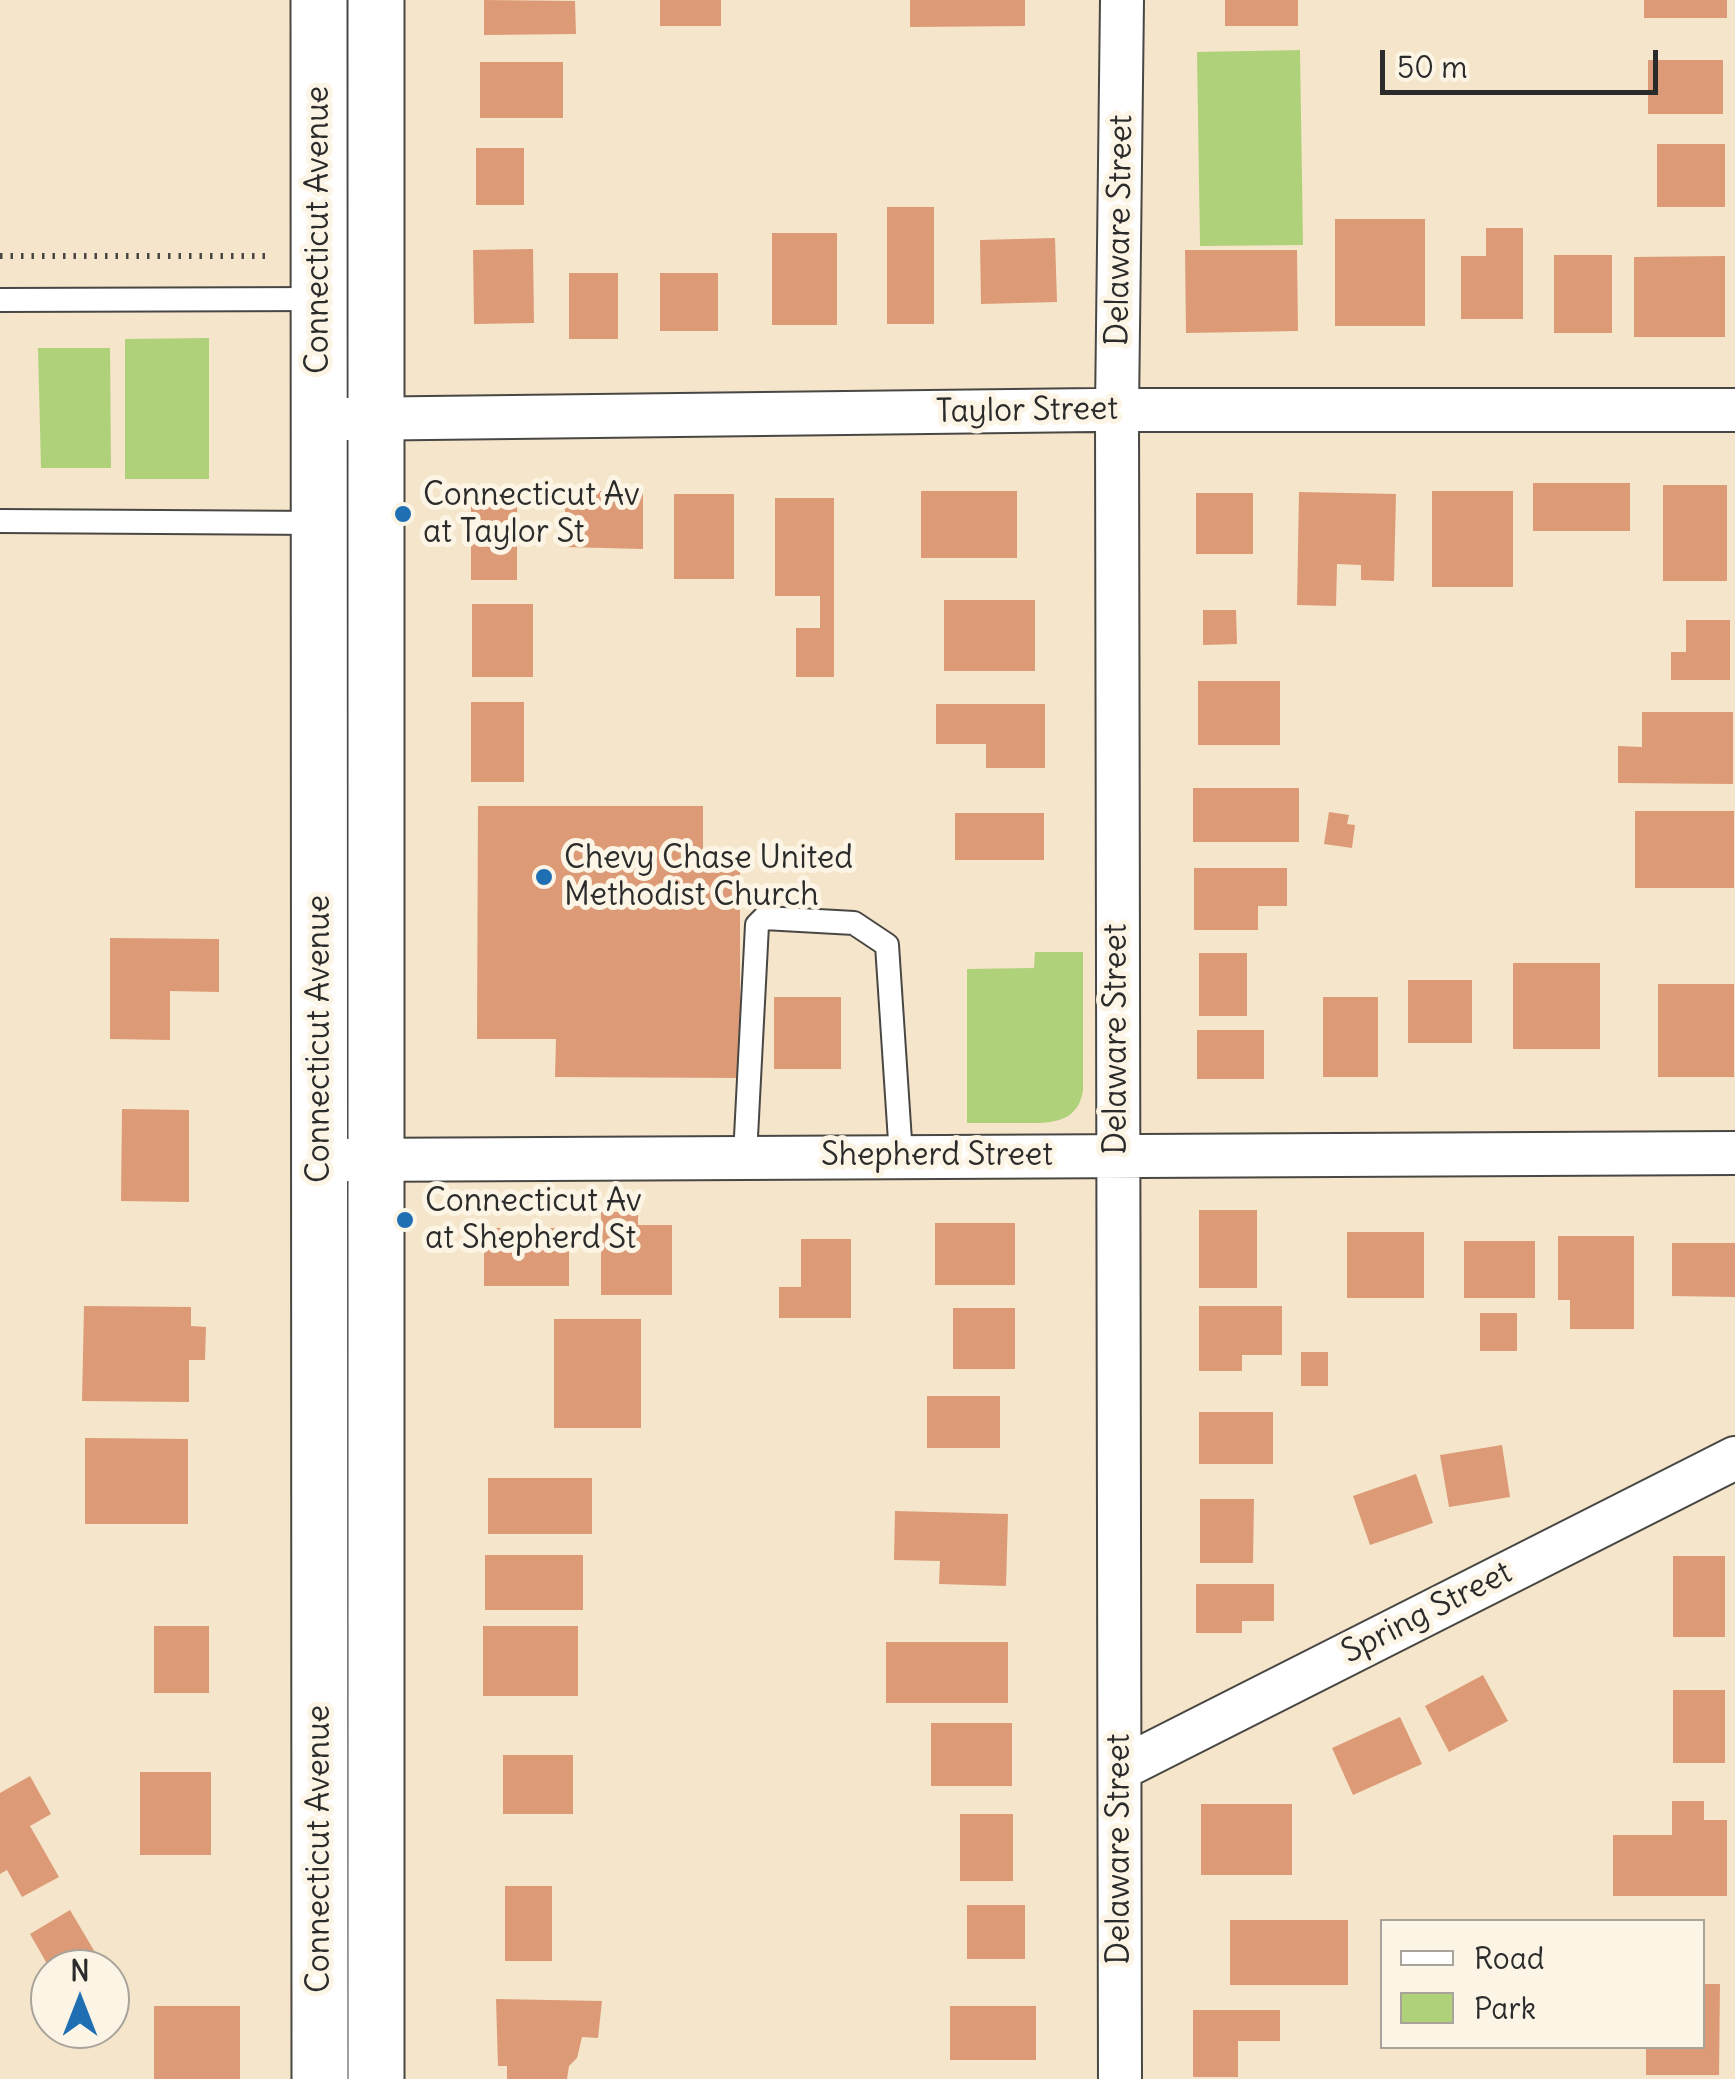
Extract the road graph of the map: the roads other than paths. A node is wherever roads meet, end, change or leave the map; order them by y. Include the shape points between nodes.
1 (319, 0) edge
2 (376, 0) edge
3 (1122, 0) edge
4 (0, 300) edge
5 (320, 300) junction
6 (376, 301) junction
7 (1118, 410) junction
8 (1735, 410) edge
9 (320, 419) junction
10 (376, 419) junction
11 (0, 521) edge
12 (346, 524) junction
13 (1735, 1154) edge
14 (1118, 1155) junction
15 (746, 1156) junction
16 (900, 1156) junction
17 (320, 1160) junction
18 (376, 1160) junction
19 (1735, 1458) edge
20 (1120, 1769) junction
21 (320, 2079) edge
22 (376, 2079) edge
23 (1120, 2079) edge

1 - 5 main road, Connecticut Avenue
2 - 6 main road, Connecticut Avenue
3 - 7 street, Delaware Street
4 - 5 lane
5 - 6 lane
5 - 9 main road, Connecticut Avenue
6 - 10 main road, Connecticut Avenue
7 - 8 street, Taylor Street
7 - 10 street, Taylor Street
7 - 14 street, Delaware Street
9 - 10 street, Taylor Street
9 - 12 main road, Connecticut Avenue
10 - 12 main road, Connecticut Avenue
11 - 12 lane
12 - 17 main road, Connecticut Avenue
12 - 18 main road, Connecticut Avenue
13 - 14 street, Shepherd Street
14 - 16 street, Shepherd Street
14 - 20 street, Delaware Street
15 - 16 street, Shepherd Street
15 - 16 lane via 758,925 764,918 854,923 887,945
15 - 18 street, Shepherd Street
17 - 18 street, Shepherd Street
17 - 21 main road, Connecticut Avenue
18 - 22 main road, Connecticut Avenue
19 - 20 street, Spring Street
20 - 23 street, Delaware Street

